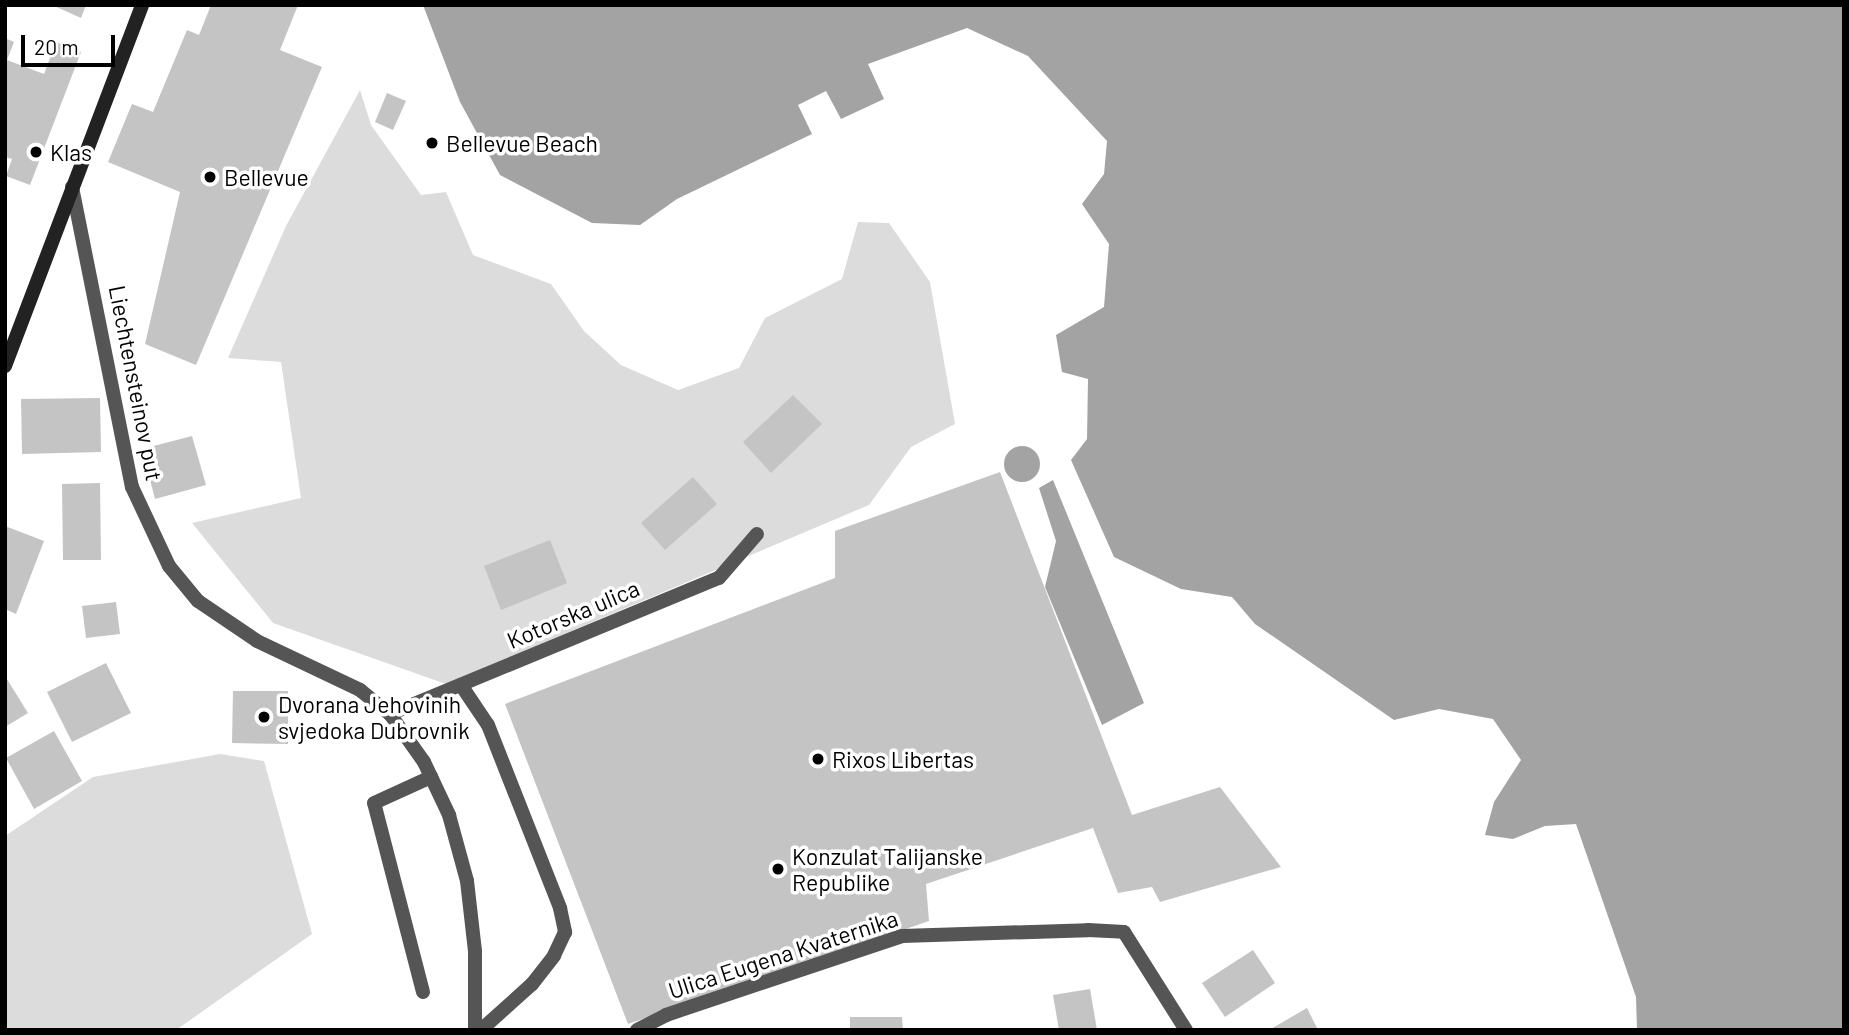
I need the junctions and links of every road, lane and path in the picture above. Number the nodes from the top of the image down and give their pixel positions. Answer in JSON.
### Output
{"nodes":[{"id":1,"x":142,"y":5,"type":"edge"},
{"id":2,"x":72,"y":187,"type":"junction"},
{"id":3,"x":5,"y":366,"type":"edge"},
{"id":4,"x":757,"y":534,"type":"dead end"},
{"id":5,"x":461,"y":685,"type":"junction"},
{"id":6,"x":390,"y":714,"type":"junction"},
{"id":7,"x":431,"y":777,"type":"junction"},
{"id":8,"x":423,"y":992,"type":"dead end"},
{"id":9,"x":475,"y":1030,"type":"edge"},
{"id":10,"x":481,"y":1030,"type":"edge"},
{"id":11,"x":637,"y":1030,"type":"edge"},
{"id":12,"x":1186,"y":1030,"type":"edge"}],
"edges":[{"from":1,"to":2,"type":"main road"},
{"from":2,"to":3,"type":"main road"},
{"from":2,"to":6,"type":"street","name":"Liechtensteinov put"},
{"from":4,"to":5,"type":"street","name":"Kotorska ulica"},
{"from":5,"to":6,"type":"street","name":"Kotorska ulica"},
{"from":5,"to":10,"type":"street"},
{"from":6,"to":7,"type":"street","name":"Liechtensteinov put"},
{"from":7,"to":8,"type":"street"},
{"from":7,"to":9,"type":"street","name":"Liechtensteinov put"},
{"from":11,"to":12,"type":"street","name":"Ulica Eugena Kvaternika"}]}
